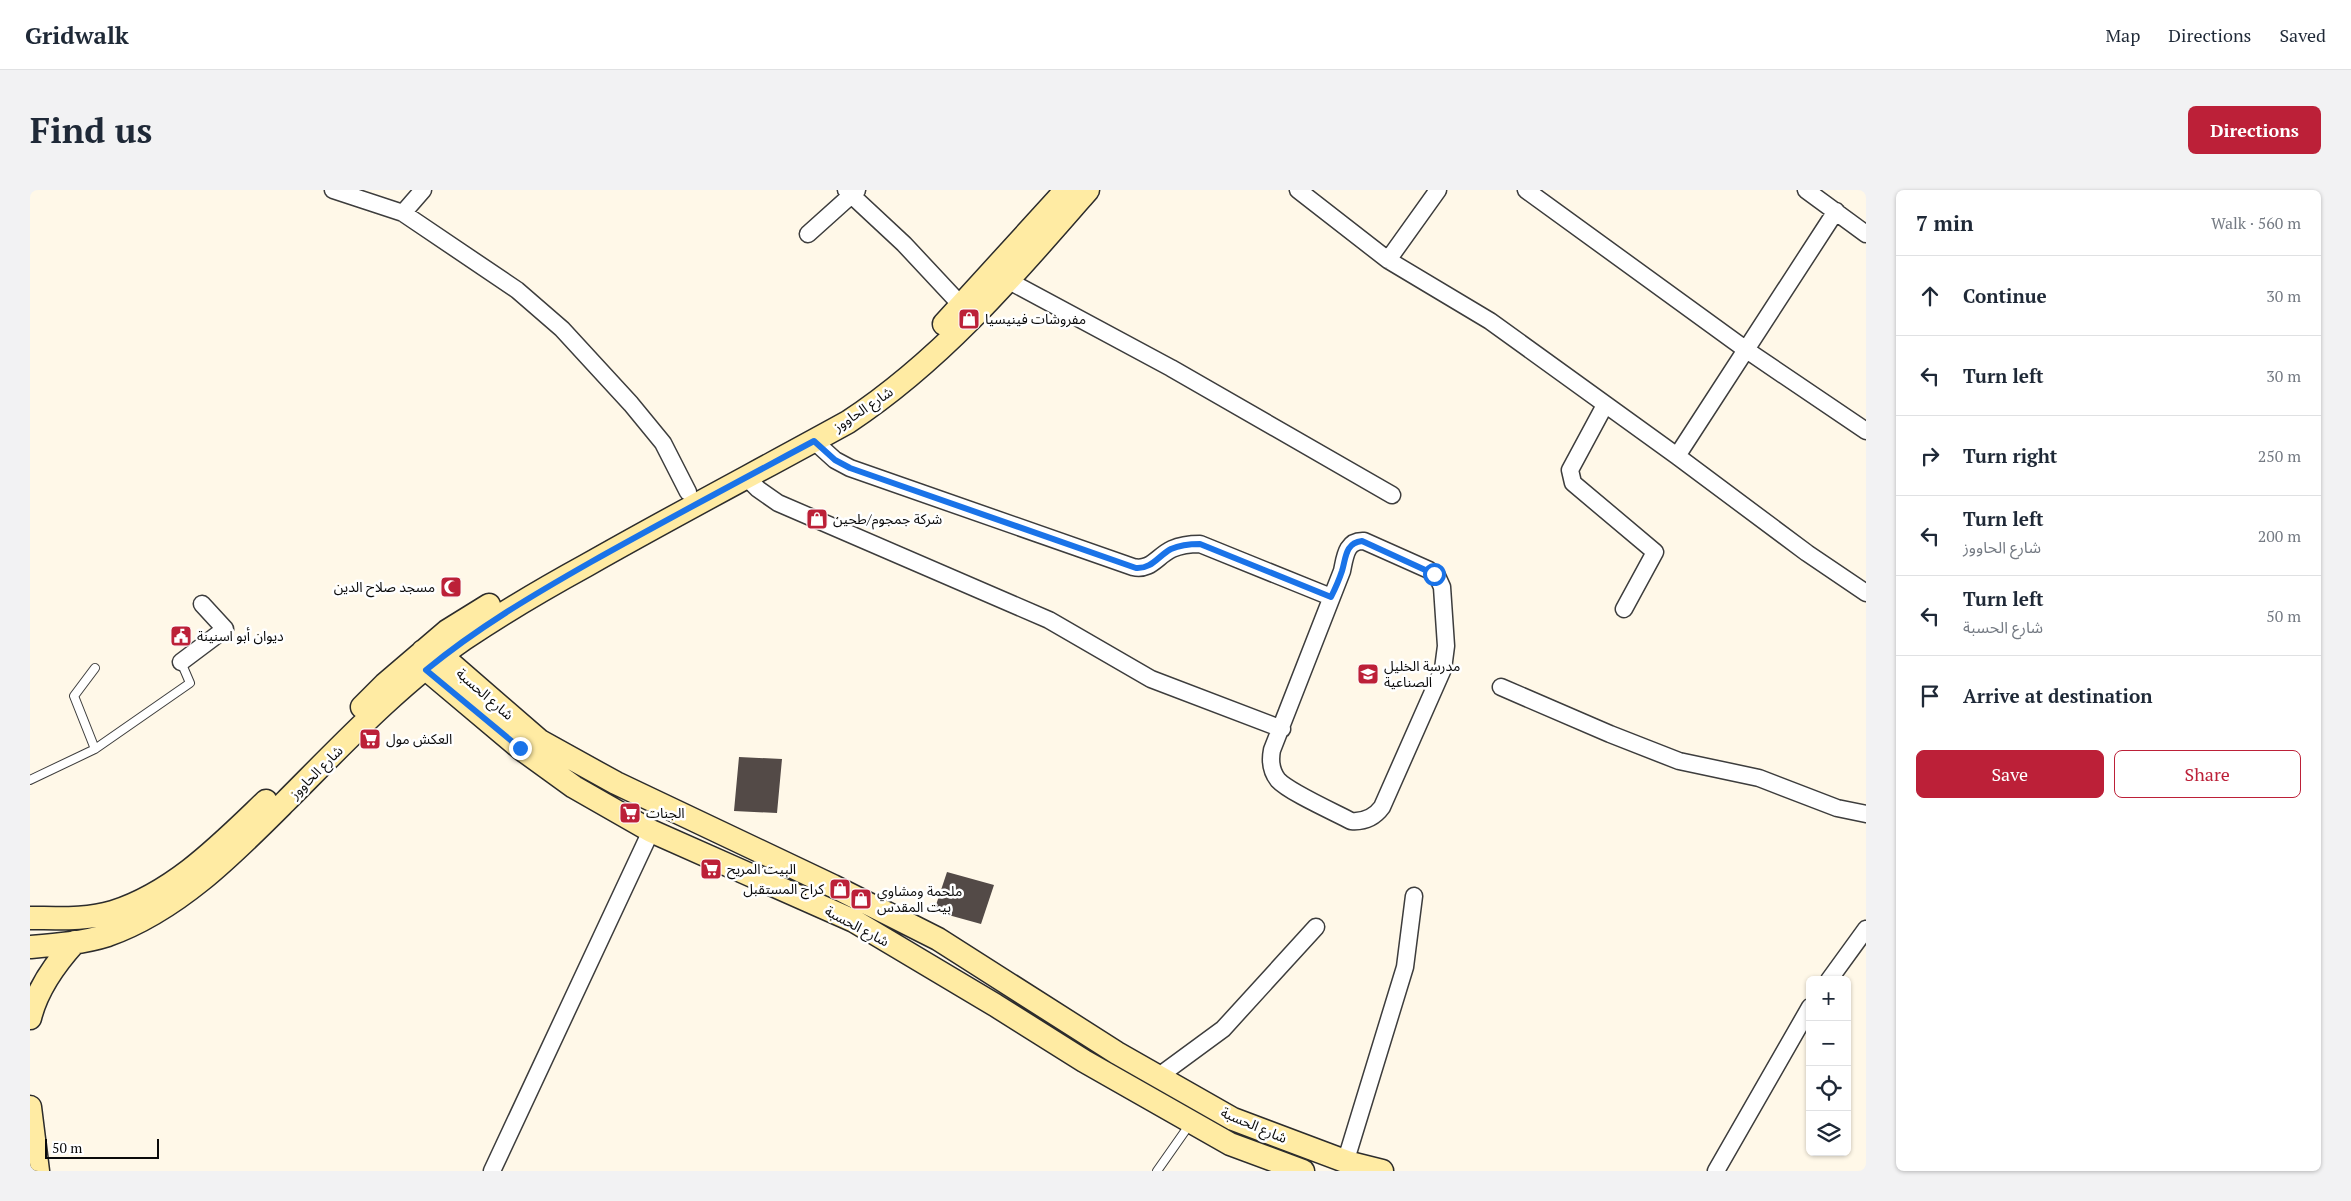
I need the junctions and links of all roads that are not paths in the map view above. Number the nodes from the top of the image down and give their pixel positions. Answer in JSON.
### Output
{"nodes":[{"id":1,"x":333,"y":190,"type":"edge"},
{"id":2,"x":423,"y":190,"type":"edge"},
{"id":3,"x":1066,"y":190,"type":"edge"},
{"id":4,"x":1088,"y":190,"type":"edge"},
{"id":5,"x":1298,"y":190,"type":"edge"},
{"id":6,"x":1438,"y":190,"type":"edge"},
{"id":7,"x":1526,"y":190,"type":"edge"},
{"id":8,"x":852,"y":192,"type":"edge"},
{"id":9,"x":1811,"y":192,"type":"edge"},
{"id":10,"x":1836,"y":212,"type":"junction"},
{"id":11,"x":403,"y":214,"type":"junction"},
{"id":12,"x":808,"y":234,"type":"dead end"},
{"id":13,"x":1866,"y":234,"type":"edge"},
{"id":14,"x":1388,"y":260,"type":"junction"},
{"id":15,"x":1009,"y":281,"type":"junction"},
{"id":16,"x":961,"y":305,"type":"junction"},
{"id":17,"x":1745,"y":349,"type":"junction"},
{"id":18,"x":1605,"y":405,"type":"junction"},
{"id":19,"x":1866,"y":431,"type":"edge"},
{"id":20,"x":814,"y":441,"type":"junction"},
{"id":21,"x":1677,"y":456,"type":"junction"},
{"id":22,"x":746,"y":477,"type":"junction"},
{"id":23,"x":688,"y":492,"type":"junction"},
{"id":24,"x":1392,"y":495,"type":"dead end"},
{"id":25,"x":1866,"y":593,"type":"edge"},
{"id":26,"x":1331,"y":597,"type":"junction"},
{"id":27,"x":202,"y":604,"type":"dead end"},
{"id":28,"x":1624,"y":609,"type":"dead end"},
{"id":29,"x":430,"y":659,"type":"junction"},
{"id":30,"x":181,"y":662,"type":"joint"},
{"id":31,"x":95,"y":668,"type":"dead end"},
{"id":32,"x":1501,"y":687,"type":"dead end"},
{"id":33,"x":1282,"y":729,"type":"junction"},
{"id":34,"x":95,"y":749,"type":"junction"},
{"id":35,"x":30,"y":780,"type":"edge"},
{"id":36,"x":1866,"y":814,"type":"edge"},
{"id":37,"x":651,"y":831,"type":"junction"},
{"id":38,"x":1414,"y":896,"type":"dead end"},
{"id":39,"x":30,"y":919,"type":"edge"},
{"id":40,"x":1316,"y":927,"type":"dead end"},
{"id":41,"x":1866,"y":929,"type":"edge"},
{"id":42,"x":75,"y":942,"type":"junction"},
{"id":43,"x":30,"y":946,"type":"edge"},
{"id":44,"x":1832,"y":976,"type":"edge"},
{"id":45,"x":1806,"y":1014,"type":"edge"},
{"id":46,"x":30,"y":1018,"type":"edge"},
{"id":47,"x":1159,"y":1076,"type":"junction"},
{"id":48,"x":30,"y":1107,"type":"edge"},
{"id":49,"x":1192,"y":1122,"type":"junction"},
{"id":50,"x":1344,"y":1161,"type":"junction"},
{"id":51,"x":38,"y":1171,"type":"edge"},
{"id":52,"x":492,"y":1171,"type":"edge"},
{"id":53,"x":1158,"y":1171,"type":"edge"},
{"id":54,"x":1303,"y":1171,"type":"edge"},
{"id":55,"x":1382,"y":1171,"type":"edge"},
{"id":56,"x":1716,"y":1171,"type":"edge"}],
"edges":[{"from":1,"to":11,"type":"street"},
{"from":2,"to":11,"type":"street"},
{"from":3,"to":16,"type":"main road","name":"شارع الحاووز"},
{"from":4,"to":15,"type":"main road","name":"شارع الحاووز"},
{"from":5,"to":14,"type":"street"},
{"from":6,"to":14,"type":"street"},
{"from":7,"to":17,"type":"street"},
{"from":8,"to":12,"type":"street"},
{"from":8,"to":16,"type":"street"},
{"from":9,"to":10,"type":"street"},
{"from":10,"to":13,"type":"street"},
{"from":10,"to":17,"type":"street"},
{"from":11,"to":23,"type":"street"},
{"from":14,"to":18,"type":"street"},
{"from":15,"to":20,"type":"main road","name":"شارع الحاووز"},
{"from":15,"to":24,"type":"street"},
{"from":16,"to":23,"type":"main road","name":"شارع الحاووز"},
{"from":17,"to":19,"type":"street"},
{"from":17,"to":21,"type":"street"},
{"from":18,"to":21,"type":"street"},
{"from":18,"to":28,"type":"street"},
{"from":20,"to":22,"type":"main road","name":"شارع الحاووز"},
{"from":20,"to":26,"type":"street"},
{"from":21,"to":25,"type":"street"},
{"from":22,"to":29,"type":"main road","name":"شارع الحاووز"},
{"from":22,"to":33,"type":"street"},
{"from":23,"to":29,"type":"main road","name":"شارع الحاووز"},
{"from":26,"to":33,"type":"street"},
{"from":26,"to":33,"type":"street"},
{"from":27,"to":30,"type":"street"},
{"from":29,"to":37,"type":"main road","name":"شارع الحسبة"},
{"from":29,"to":39,"type":"main road","name":"شارع الحاووز"},
{"from":29,"to":42,"type":"main road","name":"شارع الحاووز"},
{"from":29,"to":47,"type":"main road","name":"شارع الحسبة"},
{"from":30,"to":34,"type":"lane"},
{"from":31,"to":34,"type":"lane"},
{"from":32,"to":36,"type":"street"},
{"from":34,"to":35,"type":"lane"},
{"from":37,"to":49,"type":"main road","name":"شارع الحسبة"},
{"from":37,"to":52,"type":"street"},
{"from":38,"to":50,"type":"street"},
{"from":39,"to":43,"type":"main road"},
{"from":40,"to":47,"type":"street"},
{"from":41,"to":44,"type":"street"},
{"from":42,"to":43,"type":"main road","name":"شارع الحاووز"},
{"from":42,"to":46,"type":"main road"},
{"from":45,"to":56,"type":"street"},
{"from":47,"to":50,"type":"main road","name":"شارع الحسبة"},
{"from":48,"to":51,"type":"main road"},
{"from":49,"to":53,"type":"lane"},
{"from":49,"to":54,"type":"main road","name":"شارع الحسبة"},
{"from":50,"to":55,"type":"main road","name":"شارع الحسبة"}]}
